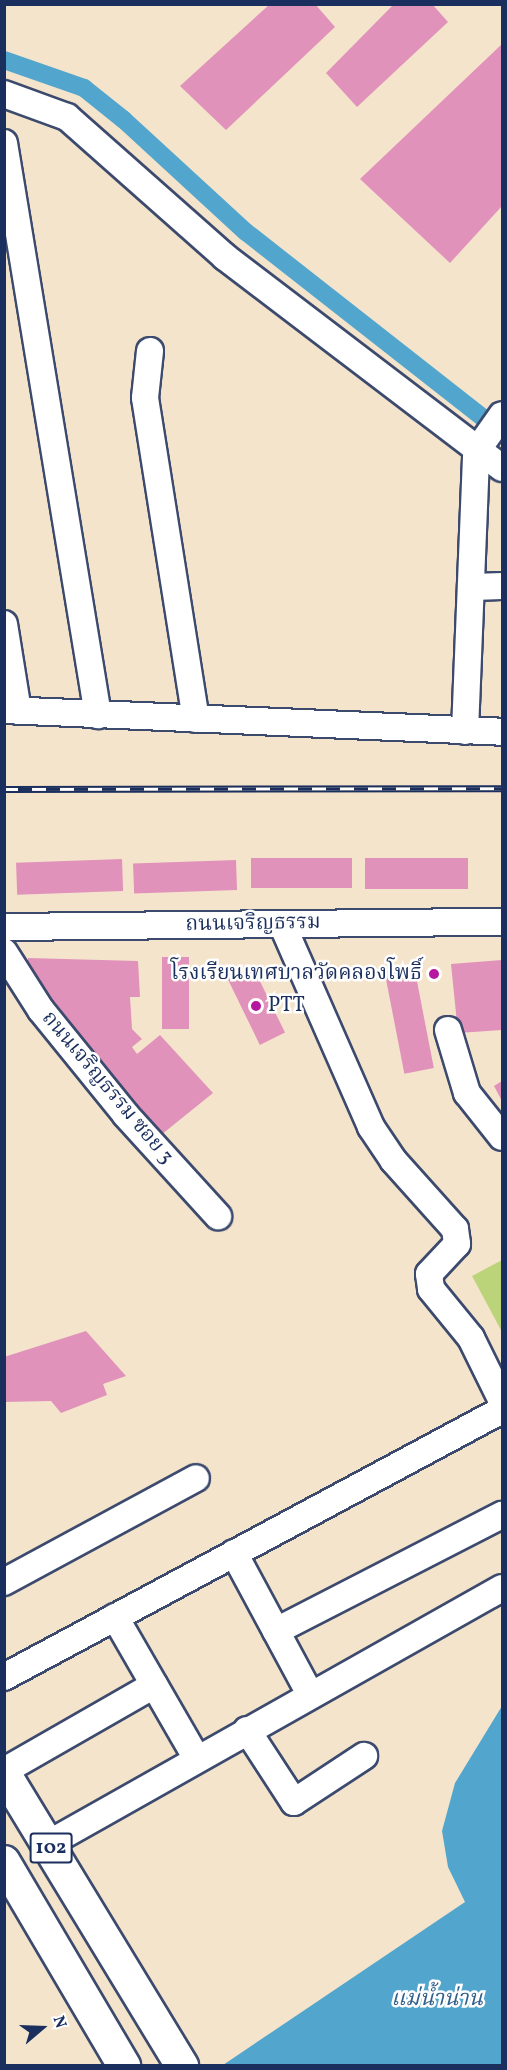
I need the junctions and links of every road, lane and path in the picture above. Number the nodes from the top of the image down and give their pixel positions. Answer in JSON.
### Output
{"nodes":[{"id":1,"x":4,"y":94,"type":"edge"},
{"id":2,"x":4,"y":143,"type":"edge"},
{"id":3,"x":150,"y":351,"type":"dead end"},
{"id":4,"x":502,"y":415,"type":"edge"},
{"id":5,"x":476,"y":452,"type":"junction"},
{"id":6,"x":502,"y":468,"type":"edge"},
{"id":7,"x":502,"y":586,"type":"edge"},
{"id":8,"x":471,"y":587,"type":"junction"},
{"id":9,"x":4,"y":624,"type":"edge"},
{"id":10,"x":11,"y":711,"type":"edge"},
{"id":11,"x":98,"y":715,"type":"junction"},
{"id":12,"x":196,"y":719,"type":"junction"},
{"id":13,"x":465,"y":731,"type":"junction"},
{"id":14,"x":502,"y":732,"type":"edge"},
{"id":15,"x":502,"y":922,"type":"edge"},
{"id":16,"x":282,"y":924,"type":"junction"},
{"id":17,"x":4,"y":927,"type":"edge"},
{"id":18,"x":4,"y":952,"type":"edge"},
{"id":19,"x":448,"y":1030,"type":"dead end"},
{"id":20,"x":502,"y":1137,"type":"edge"},
{"id":21,"x":218,"y":1216,"type":"dead end"},
{"id":22,"x":502,"y":1401,"type":"edge"},
{"id":23,"x":502,"y":1410,"type":"edge"},
{"id":24,"x":196,"y":1478,"type":"dead end"},
{"id":25,"x":502,"y":1515,"type":"edge"},
{"id":26,"x":234,"y":1553,"type":"junction"},
{"id":27,"x":4,"y":1582,"type":"edge"},
{"id":28,"x":502,"y":1588,"type":"edge"},
{"id":29,"x":115,"y":1617,"type":"junction"},
{"id":30,"x":276,"y":1631,"type":"junction"},
{"id":31,"x":4,"y":1677,"type":"edge"},
{"id":32,"x":154,"y":1685,"type":"junction"},
{"id":33,"x":310,"y":1694,"type":"junction"},
{"id":34,"x":247,"y":1730,"type":"junction"},
{"id":35,"x":364,"y":1755,"type":"dead end"},
{"id":36,"x":197,"y":1759,"type":"junction"},
{"id":37,"x":4,"y":1772,"type":"edge"},
{"id":38,"x":48,"y":1844,"type":"junction"},
{"id":39,"x":4,"y":1862,"type":"edge"},
{"id":40,"x":124,"y":2066,"type":"edge"},
{"id":41,"x":182,"y":2066,"type":"edge"}],
"edges":[{"from":1,"to":5,"type":"street"},
{"from":2,"to":11,"type":"street"},
{"from":3,"to":12,"type":"street"},
{"from":4,"to":5,"type":"street"},
{"from":5,"to":6,"type":"street"},
{"from":5,"to":8,"type":"street"},
{"from":7,"to":8,"type":"street"},
{"from":8,"to":13,"type":"street"},
{"from":9,"to":10,"type":"street"},
{"from":10,"to":11,"type":"street"},
{"from":11,"to":12,"type":"street"},
{"from":12,"to":13,"type":"street"},
{"from":13,"to":14,"type":"street"},
{"from":15,"to":16,"type":"street","name":"ถนนเจริญธรรม"},
{"from":16,"to":17,"type":"street","name":"ถนนเจริญธรรม"},
{"from":16,"to":22,"type":"street"},
{"from":18,"to":21,"type":"street","name":"ถนนเจริญธรรม ซอย 3"},
{"from":19,"to":20,"type":"street"},
{"from":23,"to":26,"type":"street"},
{"from":24,"to":27,"type":"street"},
{"from":25,"to":30,"type":"street"},
{"from":26,"to":29,"type":"street"},
{"from":26,"to":30,"type":"street"},
{"from":28,"to":33,"type":"street"},
{"from":29,"to":31,"type":"street"},
{"from":29,"to":32,"type":"street"},
{"from":30,"to":33,"type":"street"},
{"from":32,"to":36,"type":"street"},
{"from":32,"to":37,"type":"street"},
{"from":33,"to":34,"type":"street"},
{"from":34,"to":35,"type":"street"},
{"from":34,"to":36,"type":"street"},
{"from":36,"to":38,"type":"street"},
{"from":37,"to":38,"type":"main road","number":"102"},
{"from":38,"to":41,"type":"main road","number":"102"},
{"from":39,"to":40,"type":"main road","number":"102"}]}
